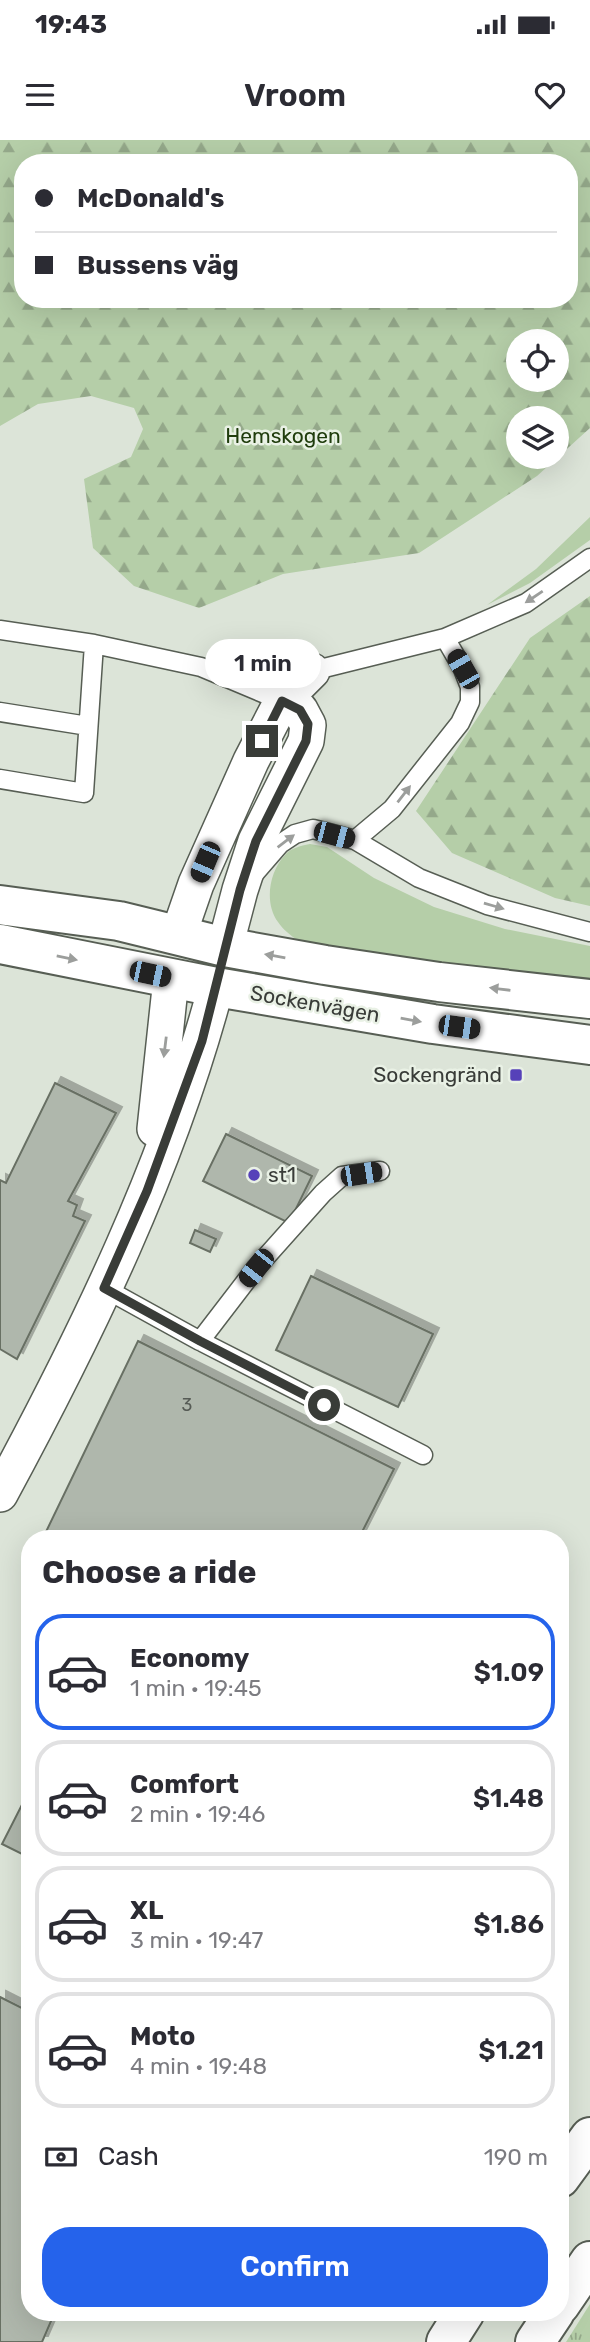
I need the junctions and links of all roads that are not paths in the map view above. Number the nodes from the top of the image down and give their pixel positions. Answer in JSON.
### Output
{"nodes":[{"id":1,"x":590,"y":558,"type":"edge"},
{"id":2,"x":0,"y":630,"type":"edge"},
{"id":3,"x":445,"y":638,"type":"junction"},
{"id":4,"x":94,"y":644,"type":"junction"},
{"id":5,"x":312,"y":671,"type":"joint"},
{"id":6,"x":282,"y":701,"type":"junction"},
{"id":7,"x":0,"y":712,"type":"edge"},
{"id":8,"x":88,"y":726,"type":"junction"},
{"id":9,"x":0,"y":779,"type":"edge"},
{"id":10,"x":355,"y":841,"type":"junction"},
{"id":11,"x":240,"y":890,"type":"junction"},
{"id":12,"x":0,"y":905,"type":"edge"},
{"id":13,"x":590,"y":932,"type":"edge"},
{"id":14,"x":178,"y":936,"type":"junction"},
{"id":15,"x":0,"y":944,"type":"edge"},
{"id":16,"x":225,"y":947,"type":"junction"},
{"id":17,"x":171,"y":979,"type":"junction"},
{"id":18,"x":216,"y":988,"type":"junction"},
{"id":19,"x":590,"y":999,"type":"edge"},
{"id":20,"x":590,"y":1045,"type":"edge"},
{"id":21,"x":380,"y":1171,"type":"dead end"},
{"id":22,"x":147,"y":1191,"type":"junction"},
{"id":23,"x":104,"y":1288,"type":"junction"},
{"id":24,"x":200,"y":1341,"type":"junction"},
{"id":25,"x":423,"y":1455,"type":"dead end"},
{"id":26,"x":0,"y":1494,"type":"edge"},
{"id":27,"x":590,"y":2137,"type":"edge"},
{"id":28,"x":569,"y":2166,"type":"edge"},
{"id":29,"x":590,"y":2261,"type":"edge"},
{"id":30,"x":569,"y":2292,"type":"edge"},
{"id":31,"x":459,"y":2321,"type":"edge"},
{"id":32,"x":549,"y":2321,"type":"edge"},
{"id":33,"x":446,"y":2342,"type":"edge"},
{"id":34,"x":534,"y":2342,"type":"edge"}],
"edges":[{"from":1,"to":3,"type":"lane","one_way":true},
{"from":2,"to":4,"type":"lane"},
{"from":3,"to":5,"type":"lane"},
{"from":10,"to":3,"type":"lane","one_way":true},
{"from":4,"to":6,"type":"lane"},
{"from":4,"to":8,"type":"lane"},
{"from":5,"to":6,"type":"street"},
{"from":6,"to":11,"type":"street"},
{"from":6,"to":14,"type":"street"},
{"from":7,"to":8,"type":"lane"},
{"from":8,"to":9,"type":"lane"},
{"from":11,"to":10,"type":"lane","one_way":true},
{"from":10,"to":13,"type":"lane","one_way":true},
{"from":11,"to":16,"type":"street"},
{"from":12,"to":14,"type":"main road","name":"Sockenvägen"},
{"from":14,"to":16,"type":"main road","name":"Sockenvägen"},
{"from":14,"to":17,"type":"main road"},
{"from":15,"to":17,"type":"main road","name":"Sockenvägen","one_way":true},
{"from":16,"to":18,"type":"main road"},
{"from":19,"to":16,"type":"main road","name":"Sockenvägen","one_way":true},
{"from":17,"to":18,"type":"main road","name":"Sockenvägen"},
{"from":17,"to":22,"type":"street","one_way":true},
{"from":18,"to":20,"type":"main road","name":"Sockenvägen","one_way":true},
{"from":18,"to":22,"type":"street"},
{"from":21,"to":24,"type":"lane"},
{"from":22,"to":23,"type":"street"},
{"from":23,"to":24,"type":"lane"},
{"from":23,"to":26,"type":"street"},
{"from":24,"to":25,"type":"lane"},
{"from":27,"to":28,"type":"main road"},
{"from":29,"to":30,"type":"main road"},
{"from":31,"to":33,"type":"main road"},
{"from":32,"to":34,"type":"main road"}]}
